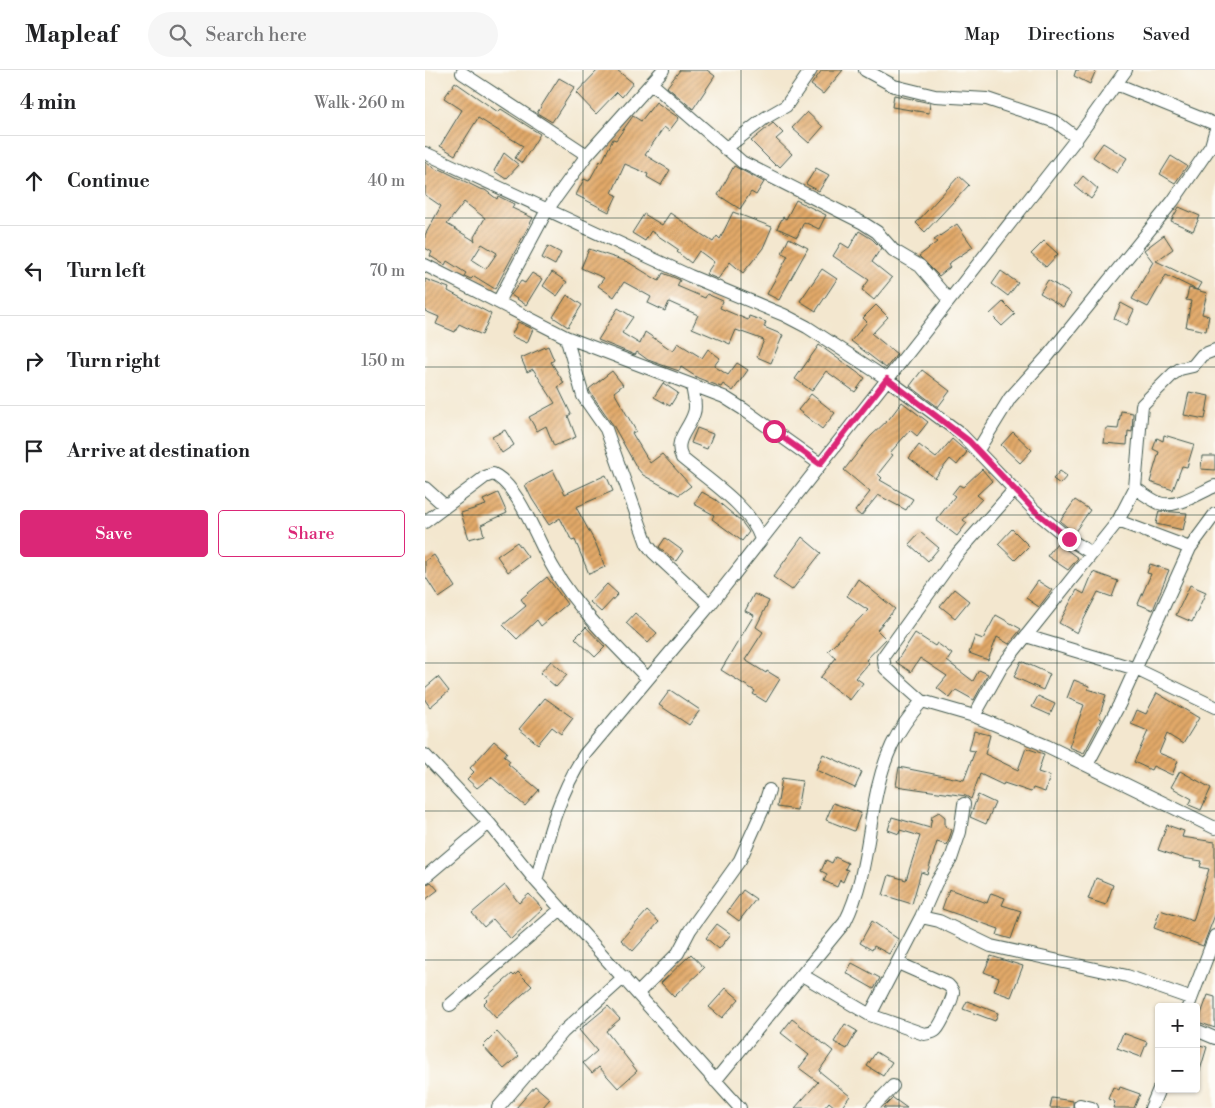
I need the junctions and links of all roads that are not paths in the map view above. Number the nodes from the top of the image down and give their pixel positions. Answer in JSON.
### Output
{"nodes":[{"id":1,"x":663,"y":70,"type":"edge"},
{"id":2,"x":811,"y":70,"type":"edge"},
{"id":3,"x":865,"y":70,"type":"edge"},
{"id":4,"x":1126,"y":70,"type":"edge"},
{"id":5,"x":462,"y":73,"type":"dead end"},
{"id":6,"x":651,"y":84,"type":"junction"},
{"id":7,"x":1116,"y":84,"type":"junction"},
{"id":8,"x":1215,"y":124,"type":"edge"},
{"id":9,"x":1215,"y":132,"type":"edge"},
{"id":10,"x":1077,"y":138,"type":"junction"},
{"id":11,"x":725,"y":149,"type":"junction"},
{"id":12,"x":425,"y":153,"type":"edge"},
{"id":13,"x":587,"y":155,"type":"junction"},
{"id":14,"x":547,"y":210,"type":"junction"},
{"id":15,"x":425,"y":265,"type":"edge"},
{"id":16,"x":949,"y":299,"type":"junction"},
{"id":17,"x":498,"y":302,"type":"junction"},
{"id":18,"x":566,"y":337,"type":"junction"},
{"id":19,"x":1215,"y":350,"type":"edge"},
{"id":20,"x":887,"y":379,"type":"junction"},
{"id":21,"x":692,"y":385,"type":"junction"},
{"id":22,"x":978,"y":450,"type":"junction"},
{"id":23,"x":820,"y":464,"type":"junction"},
{"id":24,"x":1215,"y":486,"type":"edge"},
{"id":25,"x":425,"y":488,"type":"edge"},
{"id":26,"x":1135,"y":488,"type":"junction"},
{"id":27,"x":1014,"y":490,"type":"junction"},
{"id":28,"x":445,"y":506,"type":"junction"},
{"id":29,"x":1215,"y":514,"type":"edge"},
{"id":30,"x":1118,"y":521,"type":"junction"},
{"id":31,"x":425,"y":522,"type":"edge"},
{"id":32,"x":761,"y":539,"type":"junction"},
{"id":33,"x":1190,"y":548,"type":"junction"},
{"id":34,"x":1091,"y":553,"type":"junction"},
{"id":35,"x":710,"y":605,"type":"junction"},
{"id":36,"x":1026,"y":636,"type":"junction"},
{"id":37,"x":1136,"y":669,"type":"junction"},
{"id":38,"x":648,"y":679,"type":"junction"},
{"id":39,"x":922,"y":701,"type":"junction"},
{"id":40,"x":1215,"y":707,"type":"edge"},
{"id":41,"x":974,"y":716,"type":"junction"},
{"id":42,"x":425,"y":755,"type":"edge"},
{"id":43,"x":1087,"y":766,"type":"junction"},
{"id":44,"x":769,"y":790,"type":"dead end"},
{"id":45,"x":964,"y":804,"type":"dead end"},
{"id":46,"x":489,"y":823,"type":"junction"},
{"id":47,"x":1215,"y":828,"type":"edge"},
{"id":48,"x":425,"y":877,"type":"edge"},
{"id":49,"x":536,"y":881,"type":"junction"},
{"id":50,"x":561,"y":909,"type":"junction"},
{"id":51,"x":921,"y":917,"type":"junction"},
{"id":52,"x":1215,"y":936,"type":"edge"},
{"id":53,"x":898,"y":963,"type":"junction"},
{"id":54,"x":802,"y":975,"type":"junction"},
{"id":55,"x":624,"y":977,"type":"junction"},
{"id":56,"x":638,"y":993,"type":"junction"},
{"id":57,"x":1189,"y":1002,"type":"edge"},
{"id":58,"x":450,"y":1005,"type":"dead end"},
{"id":59,"x":870,"y":1015,"type":"junction"},
{"id":60,"x":1200,"y":1032,"type":"edge"},
{"id":61,"x":1215,"y":1038,"type":"edge"},
{"id":62,"x":715,"y":1081,"type":"junction"},
{"id":63,"x":893,"y":1086,"type":"dead end"},
{"id":64,"x":1157,"y":1093,"type":"edge"},
{"id":65,"x":498,"y":1108,"type":"edge"},
{"id":66,"x":739,"y":1108,"type":"edge"},
{"id":67,"x":872,"y":1108,"type":"edge"},
{"id":68,"x":1151,"y":1108,"type":"edge"}],
"edges":[{"from":1,"to":6,"type":"street"},
{"from":2,"to":11,"type":"street"},
{"from":3,"to":10,"type":"street"},
{"from":4,"to":7,"type":"street"},
{"from":5,"to":13,"type":"street"},
{"from":6,"to":11,"type":"street"},
{"from":6,"to":13,"type":"street"},
{"from":7,"to":8,"type":"street"},
{"from":7,"to":10,"type":"street"},
{"from":9,"to":22,"type":"street"},
{"from":10,"to":16,"type":"street"},
{"from":11,"to":16,"type":"street"},
{"from":12,"to":14,"type":"street"},
{"from":13,"to":14,"type":"street"},
{"from":14,"to":17,"type":"street"},
{"from":14,"to":20,"type":"street"},
{"from":15,"to":17,"type":"street"},
{"from":16,"to":20,"type":"street"},
{"from":17,"to":18,"type":"street"},
{"from":18,"to":21,"type":"street"},
{"from":18,"to":35,"type":"street"},
{"from":19,"to":26,"type":"street"},
{"from":20,"to":22,"type":"street"},
{"from":20,"to":23,"type":"street"},
{"from":21,"to":23,"type":"street"},
{"from":21,"to":32,"type":"street"},
{"from":22,"to":27,"type":"street"},
{"from":23,"to":32,"type":"street"},
{"from":24,"to":26,"type":"street"},
{"from":25,"to":28,"type":"street"},
{"from":26,"to":30,"type":"street"},
{"from":27,"to":34,"type":"street"},
{"from":27,"to":39,"type":"street"},
{"from":28,"to":31,"type":"street"},
{"from":28,"to":38,"type":"street"},
{"from":29,"to":33,"type":"street"},
{"from":30,"to":33,"type":"street"},
{"from":30,"to":34,"type":"street"},
{"from":32,"to":35,"type":"street"},
{"from":33,"to":37,"type":"street"},
{"from":34,"to":36,"type":"street"},
{"from":35,"to":38,"type":"street"},
{"from":36,"to":37,"type":"street"},
{"from":36,"to":41,"type":"street"},
{"from":37,"to":40,"type":"street"},
{"from":37,"to":43,"type":"street"},
{"from":38,"to":49,"type":"street"},
{"from":39,"to":41,"type":"street"},
{"from":39,"to":54,"type":"street"},
{"from":41,"to":43,"type":"street"},
{"from":42,"to":46,"type":"street"},
{"from":43,"to":47,"type":"street"},
{"from":44,"to":56,"type":"street"},
{"from":45,"to":51,"type":"street"},
{"from":46,"to":48,"type":"street"},
{"from":46,"to":49,"type":"street"},
{"from":49,"to":50,"type":"street"},
{"from":50,"to":55,"type":"street"},
{"from":50,"to":58,"type":"street"},
{"from":51,"to":53,"type":"street"},
{"from":51,"to":57,"type":"street"},
{"from":52,"to":57,"type":"street"},
{"from":53,"to":59,"type":"street"},
{"from":53,"to":59,"type":"street"},
{"from":54,"to":59,"type":"street"},
{"from":54,"to":62,"type":"street"},
{"from":55,"to":56,"type":"street"},
{"from":55,"to":65,"type":"street"},
{"from":56,"to":62,"type":"street"},
{"from":60,"to":61,"type":"street"},
{"from":62,"to":66,"type":"street"},
{"from":63,"to":67,"type":"street"},
{"from":64,"to":68,"type":"street"}]}
